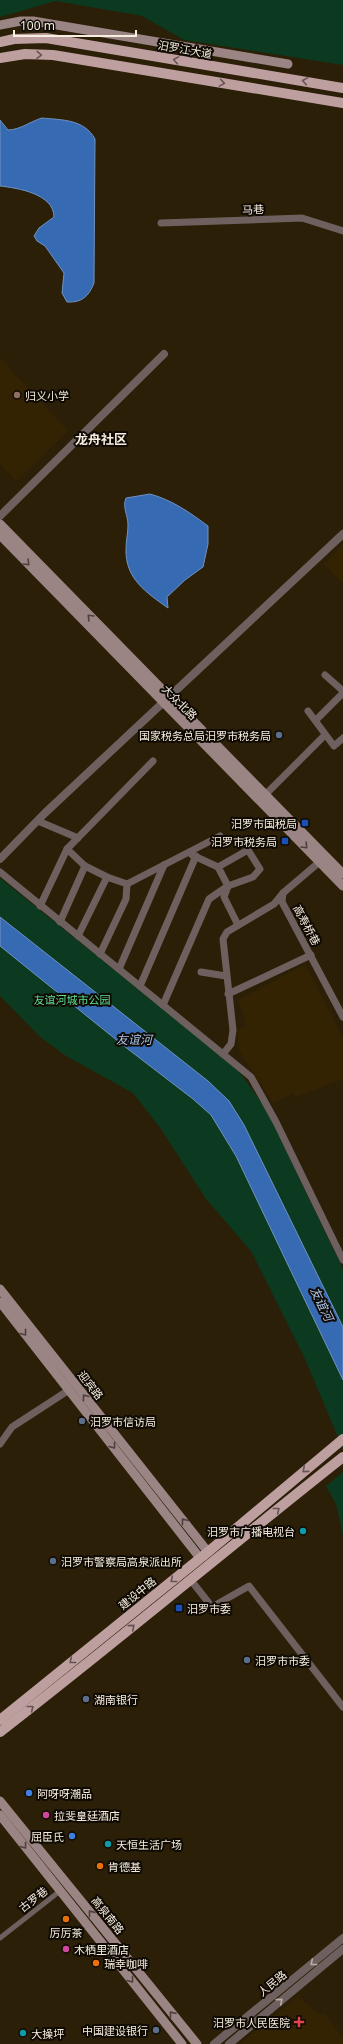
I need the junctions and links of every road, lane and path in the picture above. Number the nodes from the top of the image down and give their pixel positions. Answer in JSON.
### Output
{"nodes":[{"id":1,"x":0,"y":24,"type":"edge"},
{"id":2,"x":0,"y":42,"type":"edge"},
{"id":3,"x":0,"y":58,"type":"edge"},
{"id":4,"x":288,"y":64,"type":"dead end"},
{"id":5,"x":343,"y":88,"type":"edge"},
{"id":6,"x":343,"y":103,"type":"edge"},
{"id":7,"x":161,"y":223,"type":"dead end"},
{"id":8,"x":343,"y":231,"type":"edge"},
{"id":9,"x":164,"y":354,"type":"dead end"},
{"id":10,"x":0,"y":516,"type":"edge"},
{"id":11,"x":0,"y":524,"type":"edge"},
{"id":12,"x":343,"y":534,"type":"edge"},
{"id":13,"x":0,"y":535,"type":"edge"},
{"id":14,"x":325,"y":675,"type":"dead end"},
{"id":15,"x":343,"y":692,"type":"edge"},
{"id":16,"x":167,"y":701,"type":"junction"},
{"id":17,"x":308,"y":711,"type":"dead end"},
{"id":18,"x":316,"y":720,"type":"junction"},
{"id":19,"x":325,"y":735,"type":"junction"},
{"id":20,"x":343,"y":738,"type":"edge"},
{"id":21,"x":153,"y":761,"type":"dead end"},
{"id":22,"x":265,"y":795,"type":"junction"},
{"id":23,"x":38,"y":821,"type":"junction"},
{"id":24,"x":220,"y":836,"type":"dead end"},
{"id":25,"x":78,"y":838,"type":"junction"},
{"id":26,"x":67,"y":849,"type":"junction"},
{"id":27,"x":188,"y":853,"type":"junction"},
{"id":28,"x":196,"y":856,"type":"junction"},
{"id":29,"x":323,"y":859,"type":"junction"},
{"id":30,"x":0,"y":860,"type":"edge"},
{"id":31,"x":164,"y":865,"type":"junction"},
{"id":32,"x":85,"y":866,"type":"junction"},
{"id":33,"x":218,"y":866,"type":"junction"},
{"id":34,"x":0,"y":872,"type":"edge"},
{"id":35,"x":343,"y":874,"type":"edge"},
{"id":36,"x":107,"y":877,"type":"junction"},
{"id":37,"x":127,"y":884,"type":"junction"},
{"id":38,"x":228,"y":886,"type":"junction"},
{"id":39,"x":343,"y":886,"type":"edge"},
{"id":40,"x":283,"y":893,"type":"junction"},
{"id":41,"x":40,"y":906,"type":"junction"},
{"id":42,"x":60,"y":922,"type":"junction"},
{"id":43,"x":238,"y":925,"type":"junction"},
{"id":44,"x":78,"y":936,"type":"junction"},
{"id":45,"x":100,"y":954,"type":"junction"},
{"id":46,"x":311,"y":955,"type":"junction"},
{"id":47,"x":119,"y":969,"type":"junction"},
{"id":48,"x":201,"y":972,"type":"dead end"},
{"id":49,"x":226,"y":976,"type":"junction"},
{"id":50,"x":140,"y":986,"type":"junction"},
{"id":51,"x":228,"y":994,"type":"junction"},
{"id":52,"x":163,"y":1005,"type":"junction"},
{"id":53,"x":343,"y":1017,"type":"edge"},
{"id":54,"x":223,"y":1054,"type":"junction"},
{"id":55,"x":343,"y":1260,"type":"edge"},
{"id":56,"x":0,"y":1289,"type":"edge"},
{"id":57,"x":0,"y":1302,"type":"edge"},
{"id":58,"x":69,"y":1390,"type":"junction"},
{"id":59,"x":339,"y":1442,"type":"edge"},
{"id":60,"x":0,"y":1444,"type":"edge"},
{"id":61,"x":340,"y":1459,"type":"edge"},
{"id":62,"x":204,"y":1555,"type":"junction"},
{"id":63,"x":190,"y":1579,"type":"junction"},
{"id":64,"x":343,"y":1707,"type":"edge"},
{"id":65,"x":0,"y":1720,"type":"edge"},
{"id":66,"x":0,"y":1732,"type":"edge"},
{"id":67,"x":0,"y":1801,"type":"edge"},
{"id":68,"x":0,"y":1815,"type":"edge"},
{"id":69,"x":60,"y":1891,"type":"junction"},
{"id":70,"x":0,"y":1938,"type":"edge"},
{"id":71,"x":343,"y":1938,"type":"edge"},
{"id":72,"x":343,"y":1949,"type":"edge"},
{"id":73,"x":182,"y":2044,"type":"edge"},
{"id":74,"x":197,"y":2044,"type":"edge"},
{"id":75,"x":214,"y":2044,"type":"edge"},
{"id":76,"x":228,"y":2044,"type":"edge"}],
"edges":[{"from":1,"to":4,"type":"main road"},
{"from":5,"to":2,"type":"main road","name":"汨罗江大道","one_way":true},
{"from":3,"to":6,"type":"main road","one_way":true},
{"from":7,"to":8,"type":"street","name":"马巷"},
{"from":9,"to":10,"type":"street"},
{"from":16,"to":11,"type":"main road","name":"大众北路","one_way":true},
{"from":12,"to":16,"type":"street"},
{"from":13,"to":16,"type":"main road","name":"大众北路","one_way":true},
{"from":14,"to":15,"type":"street"},
{"from":15,"to":18,"type":"street"},
{"from":16,"to":22,"type":"main road","name":"大众北路"},
{"from":16,"to":23,"type":"street"},
{"from":16,"to":29,"type":"main road","name":"大众北路","one_way":true},
{"from":17,"to":18,"type":"street"},
{"from":18,"to":19,"type":"street"},
{"from":19,"to":20,"type":"street"},
{"from":19,"to":22,"type":"street"},
{"from":21,"to":25,"type":"street"},
{"from":22,"to":29,"type":"main road","name":"大众北路"},
{"from":23,"to":25,"type":"street"},
{"from":23,"to":30,"type":"street"},
{"from":24,"to":27,"type":"street"},
{"from":25,"to":26,"type":"street"},
{"from":26,"to":32,"type":"street"},
{"from":26,"to":41,"type":"street"},
{"from":27,"to":28,"type":"street"},
{"from":27,"to":31,"type":"street"},
{"from":28,"to":33,"type":"street"},
{"from":28,"to":50,"type":"street"},
{"from":29,"to":35,"type":"main road","name":"大众北路"},
{"from":29,"to":39,"type":"main road","name":"大众北路"},
{"from":29,"to":40,"type":"street"},
{"from":31,"to":37,"type":"street"},
{"from":31,"to":47,"type":"street"},
{"from":32,"to":36,"type":"street"},
{"from":32,"to":42,"type":"street"},
{"from":33,"to":38,"type":"street"},
{"from":33,"to":38,"type":"street"},
{"from":34,"to":41,"type":"street"},
{"from":36,"to":37,"type":"street"},
{"from":36,"to":44,"type":"street"},
{"from":37,"to":45,"type":"street"},
{"from":38,"to":43,"type":"street"},
{"from":38,"to":52,"type":"street"},
{"from":40,"to":43,"type":"street"},
{"from":40,"to":46,"type":"street","name":"高寿桥巷"},
{"from":41,"to":42,"type":"street"},
{"from":42,"to":44,"type":"street"},
{"from":43,"to":49,"type":"street"},
{"from":44,"to":45,"type":"street"},
{"from":45,"to":47,"type":"street"},
{"from":46,"to":51,"type":"street"},
{"from":46,"to":53,"type":"street","name":"高寿桥巷"},
{"from":47,"to":50,"type":"street"},
{"from":48,"to":49,"type":"street"},
{"from":49,"to":51,"type":"street"},
{"from":50,"to":52,"type":"street"},
{"from":51,"to":54,"type":"street"},
{"from":52,"to":54,"type":"street"},
{"from":54,"to":55,"type":"street"},
{"from":62,"to":56,"type":"main road","name":"迎宾路","one_way":true},
{"from":57,"to":58,"type":"main road","name":"迎宾路","one_way":true},
{"from":58,"to":60,"type":"street"},
{"from":58,"to":62,"type":"main road","name":"迎宾路","one_way":true},
{"from":59,"to":62,"type":"main road","name":"建设中路","one_way":true},
{"from":63,"to":61,"type":"main road","name":"建设中路","one_way":true},
{"from":62,"to":65,"type":"main road","name":"建设中路","one_way":true},
{"from":63,"to":64,"type":"street"},
{"from":66,"to":63,"type":"main road","name":"建设中路","one_way":true},
{"from":74,"to":67,"type":"main road","name":"高泉南路","one_way":true},
{"from":68,"to":69,"type":"main road","name":"高泉南路","one_way":true},
{"from":69,"to":70,"type":"street","name":"古罗巷"},
{"from":69,"to":73,"type":"main road","name":"高泉南路","one_way":true},
{"from":71,"to":75,"type":"street","name":"人民路","one_way":true},
{"from":76,"to":72,"type":"street","name":"人民路","one_way":true}]}
